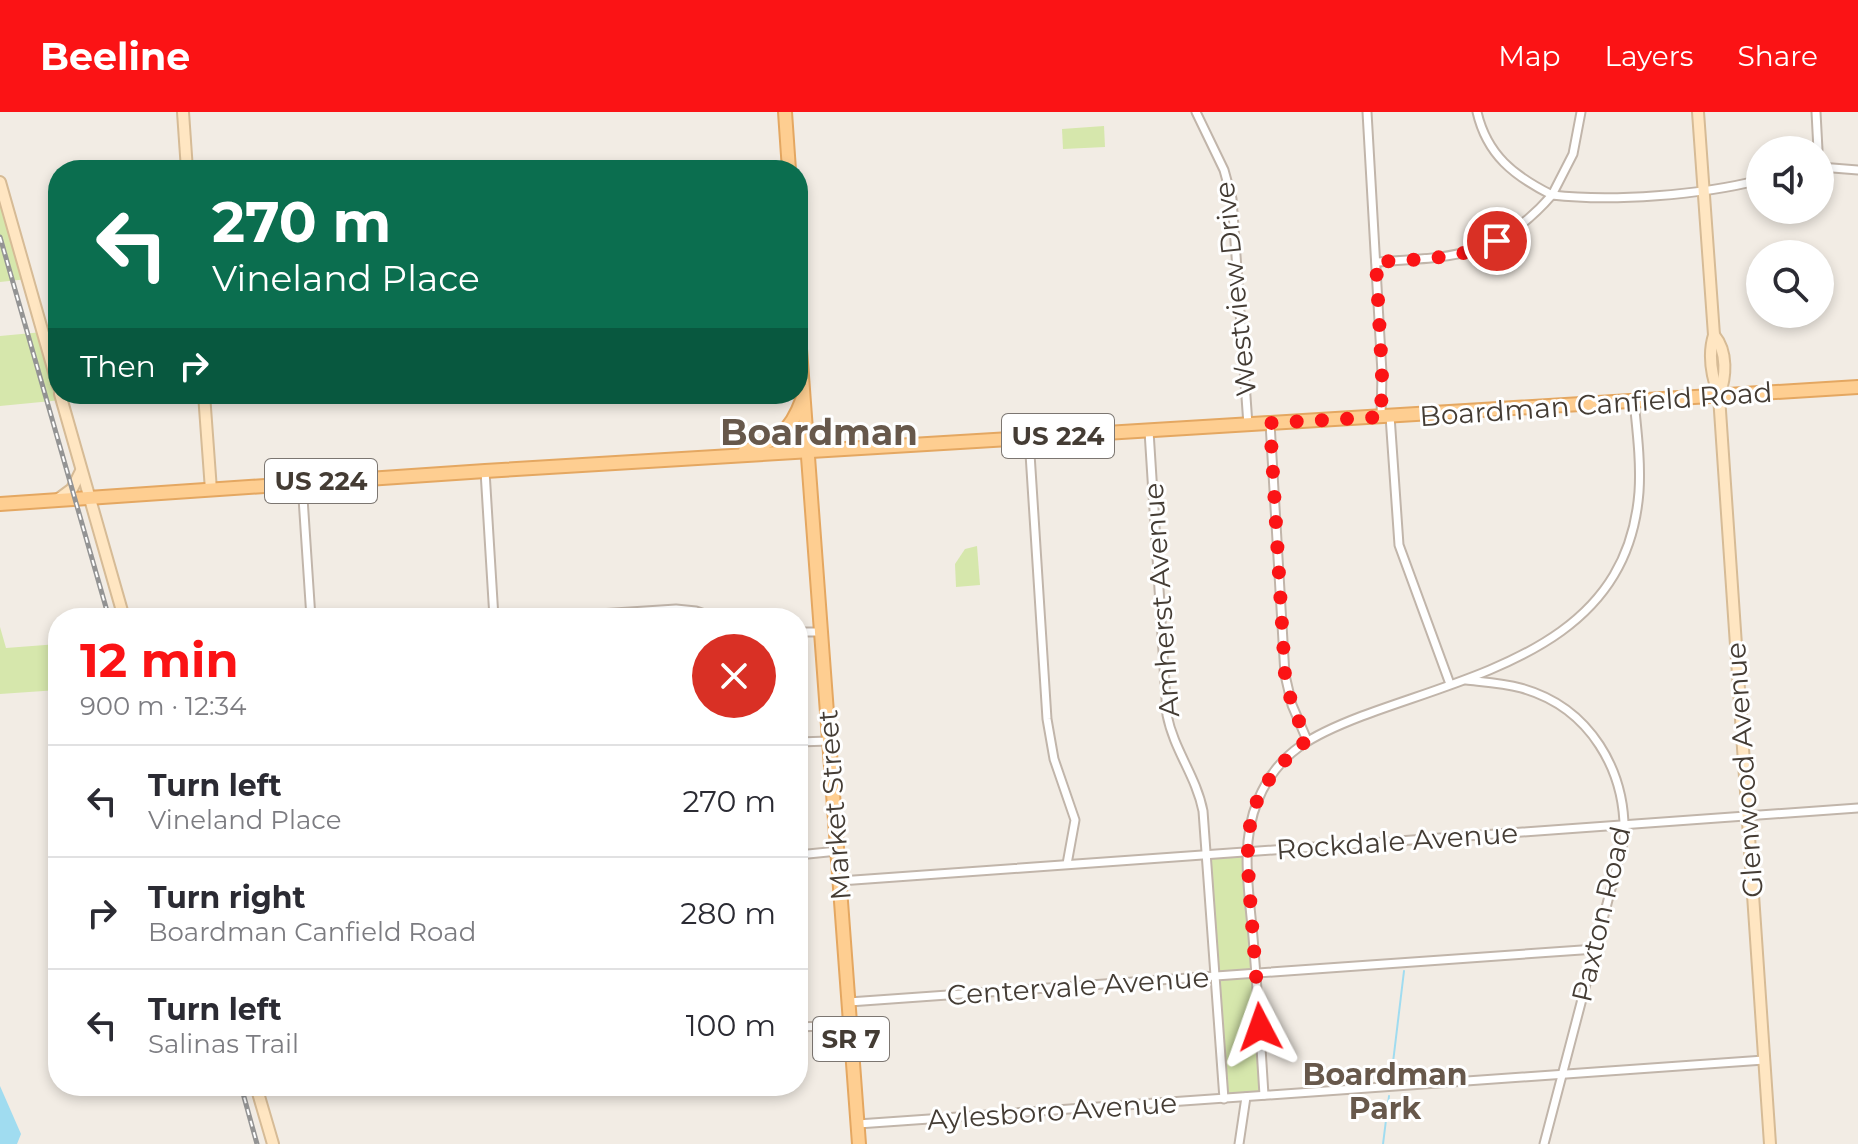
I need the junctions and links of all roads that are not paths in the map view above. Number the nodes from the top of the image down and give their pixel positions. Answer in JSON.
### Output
{"nodes":[{"id":1,"x":183,"y":112,"type":"edge"},
{"id":2,"x":785,"y":112,"type":"edge"},
{"id":3,"x":1196,"y":112,"type":"edge"},
{"id":4,"x":1367,"y":112,"type":"edge"},
{"id":5,"x":1477,"y":112,"type":"edge"},
{"id":6,"x":1581,"y":112,"type":"edge"},
{"id":7,"x":1698,"y":112,"type":"edge"},
{"id":8,"x":1816,"y":112,"type":"edge"},
{"id":9,"x":1817,"y":136,"type":"edge"},
{"id":10,"x":186,"y":160,"type":"edge"},
{"id":11,"x":788,"y":160,"type":"edge"},
{"id":12,"x":1834,"y":168,"type":"edge"},
{"id":13,"x":1858,"y":170,"type":"edge"},
{"id":14,"x":0,"y":182,"type":"edge"},
{"id":15,"x":1746,"y":184,"type":"edge"},
{"id":16,"x":1704,"y":191,"type":"junction"},
{"id":17,"x":1552,"y":195,"type":"junction"},
{"id":18,"x":1376,"y":262,"type":"junction"},
{"id":19,"x":48,"y":351,"type":"edge"},
{"id":20,"x":1858,"y":387,"type":"edge"},
{"id":21,"x":1719,"y":396,"type":"junction"},
{"id":22,"x":1634,"y":401,"type":"junction"},
{"id":23,"x":63,"y":404,"type":"edge"},
{"id":24,"x":205,"y":404,"type":"edge"},
{"id":25,"x":800,"y":404,"type":"edge"},
{"id":26,"x":803,"y":404,"type":"edge"},
{"id":27,"x":1386,"y":416,"type":"junction"},
{"id":28,"x":1270,"y":423,"type":"junction"},
{"id":29,"x":1248,"y":425,"type":"junction"},
{"id":30,"x":1149,"y":431,"type":"junction"},
{"id":31,"x":1029,"y":438,"type":"junction"},
{"id":32,"x":806,"y":451,"type":"junction"},
{"id":33,"x":723,"y":457,"type":"junction"},
{"id":34,"x":82,"y":469,"type":"junction"},
{"id":35,"x":485,"y":471,"type":"junction"},
{"id":36,"x":302,"y":483,"type":"junction"},
{"id":37,"x":211,"y":490,"type":"junction"},
{"id":38,"x":89,"y":498,"type":"junction"},
{"id":39,"x":57,"y":500,"type":"junction"},
{"id":40,"x":0,"y":504,"type":"edge"},
{"id":41,"x":121,"y":608,"type":"edge"},
{"id":42,"x":310,"y":608,"type":"edge"},
{"id":43,"x":493,"y":608,"type":"edge"},
{"id":44,"x":808,"y":632,"type":"edge"},
{"id":45,"x":822,"y":632,"type":"junction"},
{"id":46,"x":1466,"y":680,"type":"junction"},
{"id":47,"x":1450,"y":684,"type":"junction"},
{"id":48,"x":1307,"y":740,"type":"junction"},
{"id":49,"x":829,"y":741,"type":"junction"},
{"id":50,"x":808,"y":742,"type":"edge"},
{"id":51,"x":1858,"y":808,"type":"edge"},
{"id":52,"x":1747,"y":816,"type":"junction"},
{"id":53,"x":1624,"y":825,"type":"junction"},
{"id":54,"x":838,"y":851,"type":"junction"},
{"id":55,"x":1247,"y":851,"type":"junction"},
{"id":56,"x":808,"y":854,"type":"edge"},
{"id":57,"x":1207,"y":854,"type":"junction"},
{"id":58,"x":1067,"y":864,"type":"junction"},
{"id":59,"x":840,"y":881,"type":"junction"},
{"id":60,"x":1596,"y":949,"type":"junction"},
{"id":61,"x":1256,"y":973,"type":"junction"},
{"id":62,"x":1215,"y":976,"type":"junction"},
{"id":63,"x":849,"y":1002,"type":"junction"},
{"id":64,"x":850,"y":1025,"type":"junction"},
{"id":65,"x":808,"y":1027,"type":"edge"},
{"id":66,"x":1764,"y":1060,"type":"junction"},
{"id":67,"x":1563,"y":1074,"type":"junction"},
{"id":68,"x":1264,"y":1095,"type":"junction"},
{"id":69,"x":259,"y":1096,"type":"edge"},
{"id":70,"x":1246,"y":1097,"type":"junction"},
{"id":71,"x":1224,"y":1099,"type":"junction"},
{"id":72,"x":858,"y":1124,"type":"junction"},
{"id":73,"x":273,"y":1144,"type":"edge"},
{"id":74,"x":859,"y":1144,"type":"edge"},
{"id":75,"x":1239,"y":1144,"type":"edge"},
{"id":76,"x":1544,"y":1144,"type":"edge"},
{"id":77,"x":1770,"y":1144,"type":"edge"}],
"edges":[{"from":1,"to":10,"type":"street"},
{"from":2,"to":11,"type":"main road"},
{"from":3,"to":29,"type":"street","name":"Westview Drive"},
{"from":4,"to":18,"type":"street"},
{"from":5,"to":17,"type":"street"},
{"from":6,"to":17,"type":"street"},
{"from":7,"to":16,"type":"street","name":"Glenwood Avenue"},
{"from":8,"to":9,"type":"street"},
{"from":12,"to":13,"type":"street"},
{"from":14,"to":19,"type":"street"},
{"from":15,"to":16,"type":"street"},
{"from":16,"to":17,"type":"street"},
{"from":16,"to":21,"type":"street","name":"Glenwood Avenue"},
{"from":17,"to":18,"type":"street"},
{"from":18,"to":27,"type":"street"},
{"from":20,"to":21,"type":"main road","name":"Boardman Canfield Road","number":"US 224"},
{"from":21,"to":22,"type":"main road","name":"Boardman Canfield Road","number":"US 224"},
{"from":21,"to":52,"type":"street","name":"Glenwood Avenue"},
{"from":22,"to":27,"type":"main road","name":"Boardman Canfield Road","number":"US 224"},
{"from":22,"to":46,"type":"street"},
{"from":23,"to":34,"type":"street"},
{"from":24,"to":37,"type":"street"},
{"from":25,"to":33,"type":"main road"},
{"from":26,"to":32,"type":"main road","name":"Market Street","number":"SR 7"},
{"from":27,"to":28,"type":"main road","name":"Boardman Canfield Road","number":"US 224"},
{"from":27,"to":47,"type":"street"},
{"from":28,"to":29,"type":"main road","name":"Boardman Canfield Road","number":"US 224"},
{"from":28,"to":48,"type":"street"},
{"from":29,"to":30,"type":"main road","name":"Boardman Canfield Road","number":"US 224"},
{"from":30,"to":31,"type":"main road","name":"Boardman Canfield Road","number":"US 224"},
{"from":30,"to":57,"type":"street","name":"Amherst Avenue"},
{"from":31,"to":32,"type":"main road","name":"Boardman Canfield Road","number":"US 224"},
{"from":31,"to":58,"type":"street"},
{"from":32,"to":33,"type":"main road","number":"US 224"},
{"from":32,"to":45,"type":"main road","name":"Market Street","number":"SR 7"},
{"from":33,"to":35,"type":"main road","number":"US 224"},
{"from":34,"to":38,"type":"street"},
{"from":34,"to":39,"type":"street"},
{"from":35,"to":36,"type":"main road","number":"US 224"},
{"from":35,"to":43,"type":"street"},
{"from":36,"to":37,"type":"main road","number":"US 224"},
{"from":36,"to":42,"type":"street"},
{"from":37,"to":38,"type":"main road","number":"US 224"},
{"from":38,"to":39,"type":"main road","number":"US 224"},
{"from":38,"to":41,"type":"street"},
{"from":39,"to":40,"type":"main road","number":"US 224"},
{"from":44,"to":45,"type":"street"},
{"from":45,"to":49,"type":"main road","name":"Market Street","number":"SR 7"},
{"from":46,"to":47,"type":"street"},
{"from":46,"to":53,"type":"street","name":"Paxton Road"},
{"from":47,"to":48,"type":"street"},
{"from":48,"to":55,"type":"street"},
{"from":49,"to":50,"type":"street"},
{"from":49,"to":54,"type":"main road","name":"Market Street","number":"SR 7"},
{"from":51,"to":52,"type":"street","name":"Rockdale Avenue"},
{"from":52,"to":53,"type":"street","name":"Rockdale Avenue"},
{"from":52,"to":66,"type":"street","name":"Glenwood Avenue"},
{"from":53,"to":55,"type":"street","name":"Rockdale Avenue"},
{"from":53,"to":60,"type":"street","name":"Paxton Road"},
{"from":54,"to":56,"type":"street"},
{"from":54,"to":59,"type":"main road","name":"Market Street","number":"SR 7"},
{"from":55,"to":57,"type":"street","name":"Rockdale Avenue"},
{"from":55,"to":61,"type":"street"},
{"from":57,"to":58,"type":"street","name":"Rockdale Avenue"},
{"from":57,"to":62,"type":"street","name":"Amherst Avenue"},
{"from":58,"to":59,"type":"street","name":"Rockdale Avenue"},
{"from":59,"to":63,"type":"main road","name":"Market Street","number":"SR 7"},
{"from":60,"to":61,"type":"street","name":"Centervale Avenue"},
{"from":60,"to":67,"type":"street","name":"Paxton Road"},
{"from":61,"to":62,"type":"street","name":"Centervale Avenue"},
{"from":61,"to":68,"type":"street"},
{"from":62,"to":63,"type":"street","name":"Centervale Avenue"},
{"from":62,"to":71,"type":"street","name":"Amherst Avenue"},
{"from":63,"to":64,"type":"main road","name":"Market Street","number":"SR 7"},
{"from":64,"to":65,"type":"street"},
{"from":64,"to":72,"type":"main road","name":"Market Street","number":"SR 7"},
{"from":66,"to":67,"type":"street"},
{"from":66,"to":77,"type":"street","name":"Glenwood Avenue"},
{"from":67,"to":68,"type":"street"},
{"from":67,"to":76,"type":"street","name":"Paxton Road"},
{"from":68,"to":70,"type":"street","name":"Aylesboro Avenue"},
{"from":69,"to":73,"type":"street"},
{"from":70,"to":71,"type":"street","name":"Aylesboro Avenue"},
{"from":70,"to":75,"type":"street"},
{"from":71,"to":72,"type":"street","name":"Aylesboro Avenue"},
{"from":72,"to":74,"type":"main road","name":"Market Street","number":"SR 7"}]}
